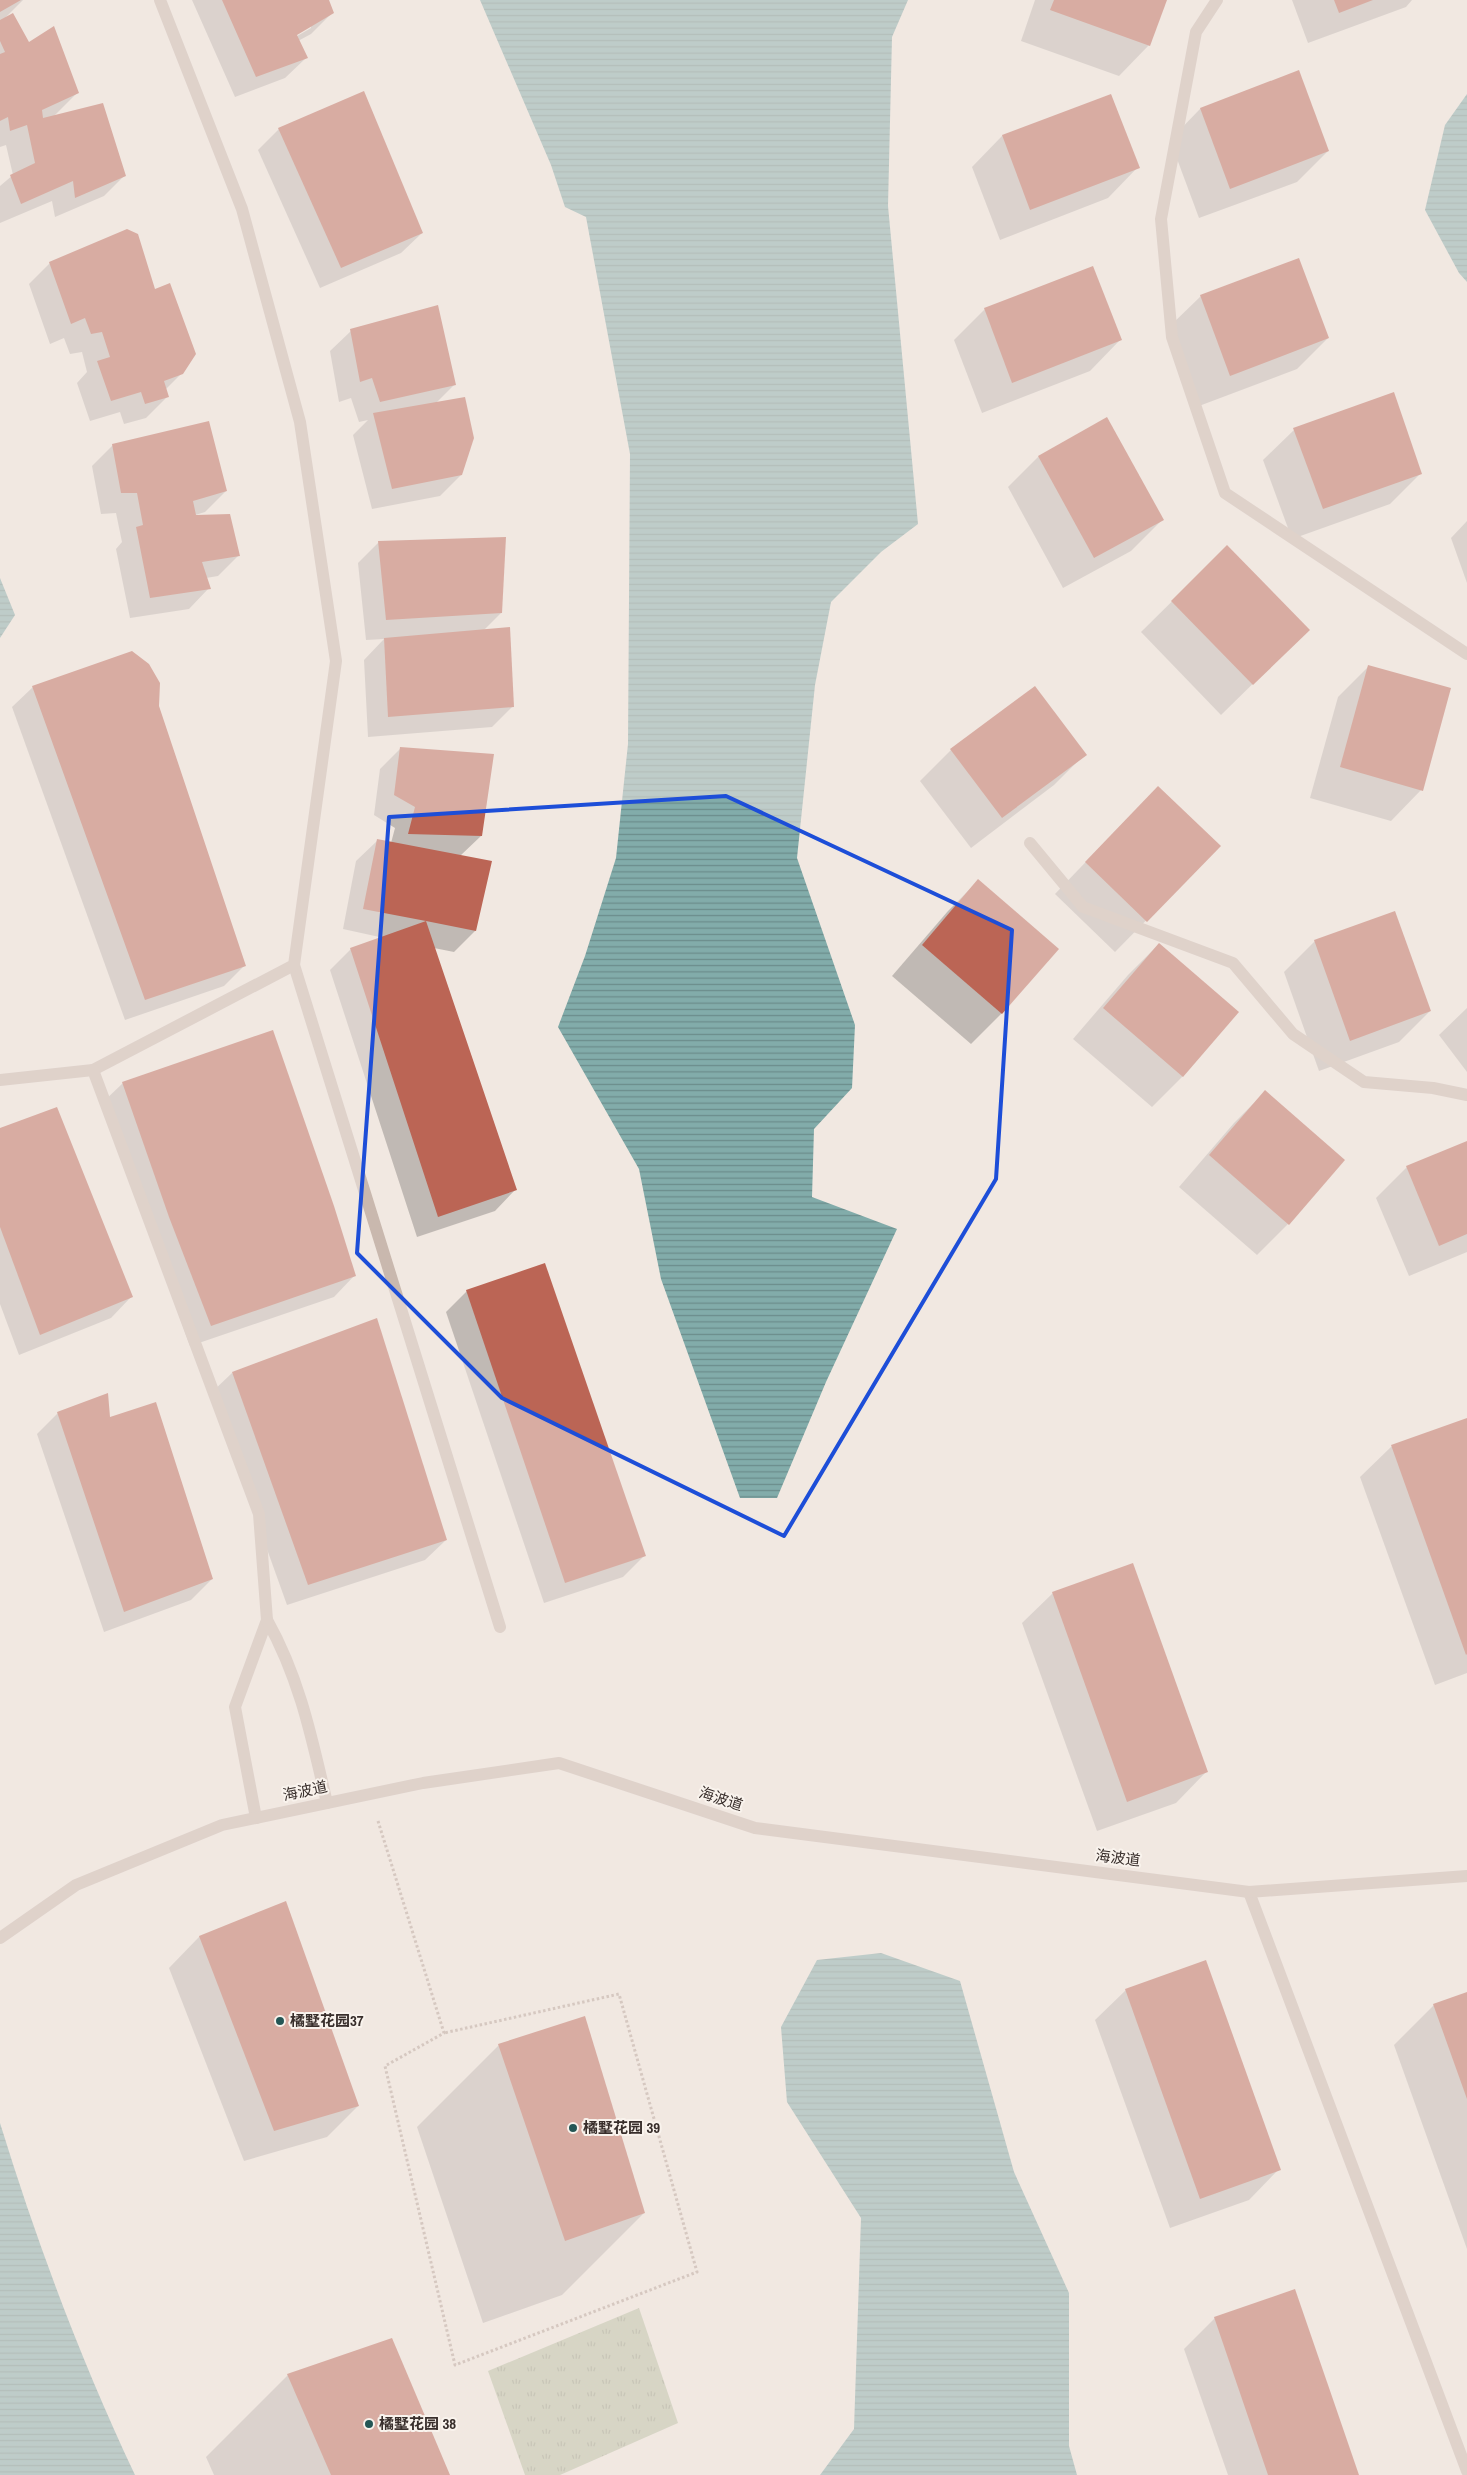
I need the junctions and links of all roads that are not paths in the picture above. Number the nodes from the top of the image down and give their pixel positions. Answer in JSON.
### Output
{"nodes":[{"id":1,"x":160,"y":0,"type":"edge"},
{"id":2,"x":1217,"y":0,"type":"edge"},
{"id":3,"x":1467,"y":654,"type":"edge"},
{"id":4,"x":1030,"y":843,"type":"dead end"},
{"id":5,"x":294,"y":965,"type":"junction"},
{"id":6,"x":94,"y":1070,"type":"junction"},
{"id":7,"x":0,"y":1080,"type":"edge"},
{"id":8,"x":1467,"y":1095,"type":"edge"},
{"id":9,"x":267,"y":1620,"type":"junction"},
{"id":10,"x":500,"y":1627,"type":"dead end"},
{"id":11,"x":326,"y":1804,"type":"junction"},
{"id":12,"x":256,"y":1818,"type":"junction"},
{"id":13,"x":1467,"y":1876,"type":"edge"},
{"id":14,"x":1249,"y":1892,"type":"junction"},
{"id":15,"x":0,"y":1938,"type":"edge"},
{"id":16,"x":1467,"y":2471,"type":"edge"}],
"edges":[{"from":1,"to":5,"type":"street"},
{"from":2,"to":3,"type":"street"},
{"from":4,"to":8,"type":"street"},
{"from":5,"to":6,"type":"street"},
{"from":5,"to":10,"type":"street"},
{"from":6,"to":7,"type":"street"},
{"from":6,"to":9,"type":"street"},
{"from":9,"to":11,"type":"street"},
{"from":9,"to":12,"type":"street"},
{"from":11,"to":12,"type":"street","name":"海波道"},
{"from":11,"to":14,"type":"street","name":"海波道"},
{"from":12,"to":15,"type":"street","name":"海波道"},
{"from":13,"to":14,"type":"street","name":"海波道"},
{"from":14,"to":16,"type":"street"}]}
